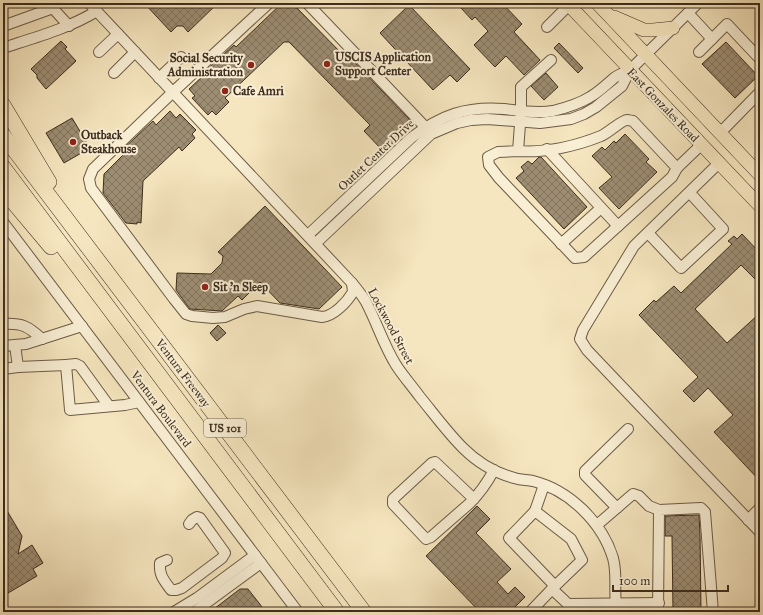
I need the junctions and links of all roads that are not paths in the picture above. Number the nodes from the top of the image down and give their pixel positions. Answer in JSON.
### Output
{"nodes":[{"id":1,"x":89,"y":3,"type":"edge"},
{"id":2,"x":269,"y":3,"type":"edge"},
{"id":3,"x":308,"y":3,"type":"edge"},
{"id":4,"x":597,"y":3,"type":"edge"},
{"id":5,"x":698,"y":3,"type":"edge"},
{"id":6,"x":568,"y":4,"type":"edge"},
{"id":7,"x":50,"y":6,"type":"edge"},
{"id":8,"x":97,"y":11,"type":"junction"},
{"id":9,"x":688,"y":13,"type":"junction"},
{"id":10,"x":607,"y":14,"type":"junction"},
{"id":11,"x":3,"y":26,"type":"edge"},
{"id":12,"x":69,"y":26,"type":"junction"},
{"id":13,"x":547,"y":27,"type":"dead end"},
{"id":14,"x":673,"y":28,"type":"junction"},
{"id":15,"x":118,"y":34,"type":"junction"},
{"id":16,"x":712,"y":39,"type":"junction"},
{"id":17,"x":3,"y":47,"type":"edge"},
{"id":18,"x":99,"y":52,"type":"dead end"},
{"id":19,"x":135,"y":52,"type":"junction"},
{"id":20,"x":699,"y":52,"type":"dead end"},
{"id":21,"x":646,"y":54,"type":"junction"},
{"id":22,"x":181,"y":57,"type":"dead end"},
{"id":23,"x":760,"y":59,"type":"edge"},
{"id":24,"x":551,"y":60,"type":"dead end"},
{"id":25,"x":630,"y":70,"type":"junction"},
{"id":26,"x":114,"y":73,"type":"dead end"},
{"id":27,"x":159,"y":78,"type":"junction"},
{"id":28,"x":173,"y":92,"type":"junction"},
{"id":29,"x":760,"y":92,"type":"edge"},
{"id":30,"x":3,"y":105,"type":"edge"},
{"id":31,"x":520,"y":116,"type":"junction"},
{"id":32,"x":428,"y":131,"type":"junction"},
{"id":33,"x":720,"y":133,"type":"junction"},
{"id":34,"x":3,"y":135,"type":"edge"},
{"id":35,"x":702,"y":145,"type":"junction"},
{"id":36,"x":548,"y":149,"type":"junction"},
{"id":37,"x":518,"y":151,"type":"junction"},
{"id":38,"x":719,"y":164,"type":"junction"},
{"id":39,"x":3,"y":167,"type":"edge"},
{"id":40,"x":677,"y":168,"type":"junction"},
{"id":41,"x":760,"y":175,"type":"edge"},
{"id":42,"x":3,"y":181,"type":"edge"},
{"id":43,"x":3,"y":190,"type":"edge"},
{"id":44,"x":690,"y":193,"type":"junction"},
{"id":45,"x":760,"y":206,"type":"edge"},
{"id":46,"x":602,"y":208,"type":"junction"},
{"id":47,"x":3,"y":222,"type":"edge"},
{"id":48,"x":618,"y":226,"type":"junction"},
{"id":49,"x":648,"y":233,"type":"junction"},
{"id":50,"x":308,"y":235,"type":"junction"},
{"id":51,"x":316,"y":243,"type":"junction"},
{"id":52,"x":86,"y":244,"type":"junction"},
{"id":53,"x":562,"y":244,"type":"junction"},
{"id":54,"x":66,"y":265,"type":"junction"},
{"id":55,"x":352,"y":282,"type":"junction"},
{"id":56,"x":3,"y":324,"type":"edge"},
{"id":57,"x":82,"y":326,"type":"junction"},
{"id":58,"x":42,"y":339,"type":"junction"},
{"id":59,"x":15,"y":345,"type":"junction"},
{"id":60,"x":3,"y":346,"type":"edge"},
{"id":61,"x":148,"y":361,"type":"junction"},
{"id":62,"x":66,"y":365,"type":"junction"},
{"id":63,"x":18,"y":368,"type":"junction"},
{"id":64,"x":3,"y":369,"type":"edge"},
{"id":65,"x":139,"y":402,"type":"junction"},
{"id":66,"x":109,"y":406,"type":"junction"},
{"id":67,"x":628,"y":429,"type":"dead end"},
{"id":68,"x":494,"y":470,"type":"junction"},
{"id":69,"x":544,"y":485,"type":"junction"},
{"id":70,"x":474,"y":499,"type":"junction"},
{"id":71,"x":617,"y":508,"type":"junction"},
{"id":72,"x":760,"y":508,"type":"edge"},
{"id":73,"x":659,"y":510,"type":"junction"},
{"id":74,"x":535,"y":511,"type":"junction"},
{"id":75,"x":748,"y":520,"type":"junction"},
{"id":76,"x":190,"y":524,"type":"dead end"},
{"id":77,"x":597,"y":526,"type":"junction"},
{"id":78,"x":760,"y":532,"type":"edge"},
{"id":79,"x":258,"y":559,"type":"junction"},
{"id":80,"x":166,"y":560,"type":"dead end"},
{"id":81,"x":554,"y":587,"type":"junction"},
{"id":82,"x":571,"y":608,"type":"edge"},
{"id":83,"x":616,"y":608,"type":"edge"},
{"id":84,"x":658,"y":608,"type":"edge"},
{"id":85,"x":174,"y":612,"type":"edge"},
{"id":86,"x":194,"y":612,"type":"edge"},
{"id":87,"x":298,"y":612,"type":"edge"},
{"id":88,"x":337,"y":612,"type":"edge"},
{"id":89,"x":364,"y":612,"type":"edge"},
{"id":90,"x":530,"y":612,"type":"edge"},
{"id":91,"x":713,"y":612,"type":"edge"}],
"edges":[{"from":1,"to":8,"type":"street","name":"Lockwood Street"},
{"from":2,"to":28,"type":"street"},
{"from":3,"to":32,"type":"street"},
{"from":4,"to":10,"type":"main road","name":"East Gonzales Road"},
{"from":5,"to":9,"type":"street","name":"Outlet Center Drive"},
{"from":6,"to":13,"type":"street"},
{"from":6,"to":25,"type":"main road","name":"East Gonzales Road"},
{"from":7,"to":11,"type":"street"},
{"from":7,"to":12,"type":"street"},
{"from":8,"to":12,"type":"street"},
{"from":8,"to":15,"type":"street","name":"Lockwood Street"},
{"from":9,"to":14,"type":"street","name":"Outlet Center Drive"},
{"from":9,"to":16,"type":"street"},
{"from":10,"to":14,"type":"main road"},
{"from":10,"to":21,"type":"main road","name":"East Gonzales Road"},
{"from":12,"to":17,"type":"street"},
{"from":14,"to":21,"type":"street","name":"Outlet Center Drive"},
{"from":15,"to":18,"type":"street"},
{"from":15,"to":19,"type":"street","name":"Lockwood Street"},
{"from":16,"to":20,"type":"street"},
{"from":16,"to":23,"type":"street"},
{"from":19,"to":26,"type":"street"},
{"from":19,"to":27,"type":"street","name":"Lockwood Street"},
{"from":21,"to":25,"type":"street","name":"Outlet Center Drive"},
{"from":21,"to":33,"type":"main road","name":"East Gonzales Road"},
{"from":22,"to":27,"type":"street"},
{"from":24,"to":31,"type":"street"},
{"from":25,"to":31,"type":"street","name":"Outlet Center Drive"},
{"from":25,"to":35,"type":"main road","name":"East Gonzales Road"},
{"from":27,"to":28,"type":"street","name":"Lockwood Street"},
{"from":28,"to":50,"type":"street","name":"Lockwood Street"},
{"from":28,"to":55,"type":"street"},
{"from":29,"to":33,"type":"street"},
{"from":30,"to":52,"type":"highway"},
{"from":31,"to":32,"type":"street","name":"Outlet Center Drive"},
{"from":31,"to":37,"type":"street"},
{"from":32,"to":50,"type":"street","name":"Outlet Center Drive"},
{"from":32,"to":51,"type":"street","name":"Outlet Center Drive"},
{"from":33,"to":41,"type":"main road","name":"East Gonzales Road"},
{"from":34,"to":52,"type":"highway","name":"Ventura Freeway","number":"US 101"},
{"from":35,"to":38,"type":"main road","name":"East Gonzales Road"},
{"from":35,"to":40,"type":"street"},
{"from":36,"to":37,"type":"street"},
{"from":36,"to":40,"type":"street"},
{"from":36,"to":46,"type":"street"},
{"from":37,"to":53,"type":"street"},
{"from":38,"to":44,"type":"street"},
{"from":38,"to":45,"type":"main road","name":"East Gonzales Road"},
{"from":39,"to":61,"type":"highway","name":"Ventura Freeway","number":"US 101"},
{"from":40,"to":48,"type":"street"},
{"from":42,"to":54,"type":"highway"},
{"from":43,"to":54,"type":"highway"},
{"from":44,"to":49,"type":"street"},
{"from":44,"to":49,"type":"street"},
{"from":46,"to":48,"type":"street"},
{"from":46,"to":53,"type":"street"},
{"from":47,"to":57,"type":"street","name":"Ventura Boulevard"},
{"from":48,"to":53,"type":"street"},
{"from":49,"to":75,"type":"street"},
{"from":50,"to":51,"type":"street","name":"Lockwood Street"},
{"from":51,"to":55,"type":"street","name":"Lockwood Street"},
{"from":52,"to":89,"type":"highway","name":"Ventura Freeway","number":"US 101"},
{"from":54,"to":61,"type":"highway"},
{"from":55,"to":68,"type":"street","name":"Lockwood Street"},
{"from":56,"to":58,"type":"street"},
{"from":57,"to":58,"type":"street"},
{"from":57,"to":65,"type":"street","name":"Ventura Boulevard"},
{"from":58,"to":59,"type":"street"},
{"from":59,"to":60,"type":"street"},
{"from":59,"to":63,"type":"street"},
{"from":61,"to":88,"type":"highway","name":"Ventura Freeway","number":"US 101"},
{"from":62,"to":63,"type":"street"},
{"from":62,"to":66,"type":"street"},
{"from":62,"to":66,"type":"street"},
{"from":63,"to":64,"type":"street"},
{"from":65,"to":66,"type":"street"},
{"from":65,"to":79,"type":"street","name":"Ventura Boulevard"},
{"from":67,"to":71,"type":"street"},
{"from":68,"to":69,"type":"street","name":"Lockwood Street"},
{"from":68,"to":70,"type":"street"},
{"from":69,"to":74,"type":"street"},
{"from":69,"to":77,"type":"street","name":"Lockwood Street"},
{"from":70,"to":70,"type":"street"},
{"from":71,"to":73,"type":"street"},
{"from":71,"to":77,"type":"street"},
{"from":72,"to":75,"type":"street"},
{"from":73,"to":84,"type":"street"},
{"from":73,"to":91,"type":"street"},
{"from":74,"to":81,"type":"street"},
{"from":74,"to":81,"type":"street"},
{"from":75,"to":78,"type":"street"},
{"from":76,"to":80,"type":"street"},
{"from":77,"to":83,"type":"street","name":"Lockwood Street"},
{"from":79,"to":85,"type":"street"},
{"from":79,"to":86,"type":"street"},
{"from":79,"to":87,"type":"street","name":"Ventura Boulevard"},
{"from":81,"to":82,"type":"street"},
{"from":81,"to":90,"type":"street"},
{"from":82,"to":83,"type":"street"},
{"from":83,"to":84,"type":"street"}]}
